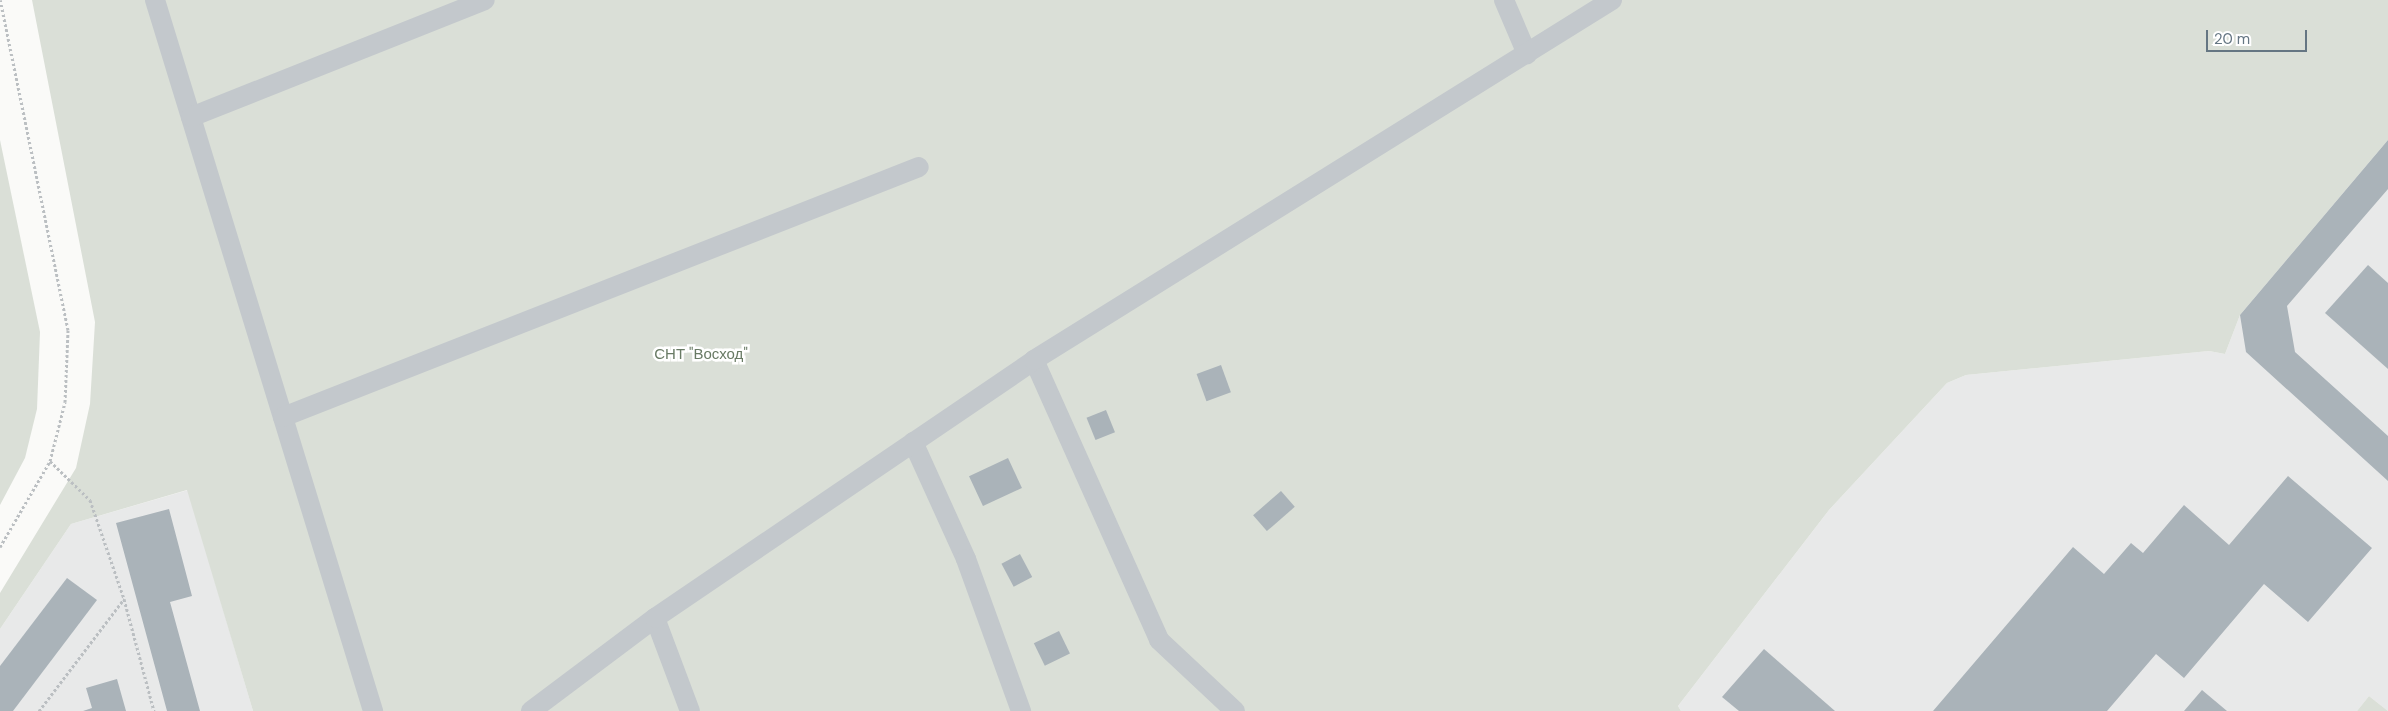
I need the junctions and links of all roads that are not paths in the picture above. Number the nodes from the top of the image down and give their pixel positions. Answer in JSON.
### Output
{"nodes":[{"id":1,"x":155,"y":0,"type":"edge"},
{"id":2,"x":485,"y":0,"type":"edge"},
{"id":3,"x":1504,"y":0,"type":"edge"},
{"id":4,"x":1612,"y":0,"type":"edge"},
{"id":5,"x":1527,"y":54,"type":"junction"},
{"id":6,"x":190,"y":117,"type":"junction"},
{"id":7,"x":919,"y":166,"type":"dead end"},
{"id":8,"x":1034,"y":360,"type":"junction"},
{"id":9,"x":283,"y":417,"type":"junction"},
{"id":10,"x":913,"y":442,"type":"junction"},
{"id":11,"x":655,"y":618,"type":"junction"},
{"id":12,"x":373,"y":711,"type":"edge"},
{"id":13,"x":531,"y":711,"type":"edge"},
{"id":14,"x":690,"y":711,"type":"edge"},
{"id":15,"x":1020,"y":711,"type":"edge"},
{"id":16,"x":1235,"y":711,"type":"edge"}],
"edges":[{"from":1,"to":6,"type":"lane"},
{"from":2,"to":6,"type":"lane"},
{"from":3,"to":5,"type":"lane"},
{"from":4,"to":5,"type":"lane"},
{"from":5,"to":8,"type":"lane"},
{"from":6,"to":9,"type":"lane"},
{"from":7,"to":9,"type":"lane"},
{"from":8,"to":10,"type":"lane"},
{"from":8,"to":16,"type":"lane"},
{"from":9,"to":12,"type":"lane"},
{"from":10,"to":11,"type":"lane"},
{"from":10,"to":15,"type":"lane"},
{"from":11,"to":13,"type":"lane"},
{"from":11,"to":14,"type":"lane"}]}
